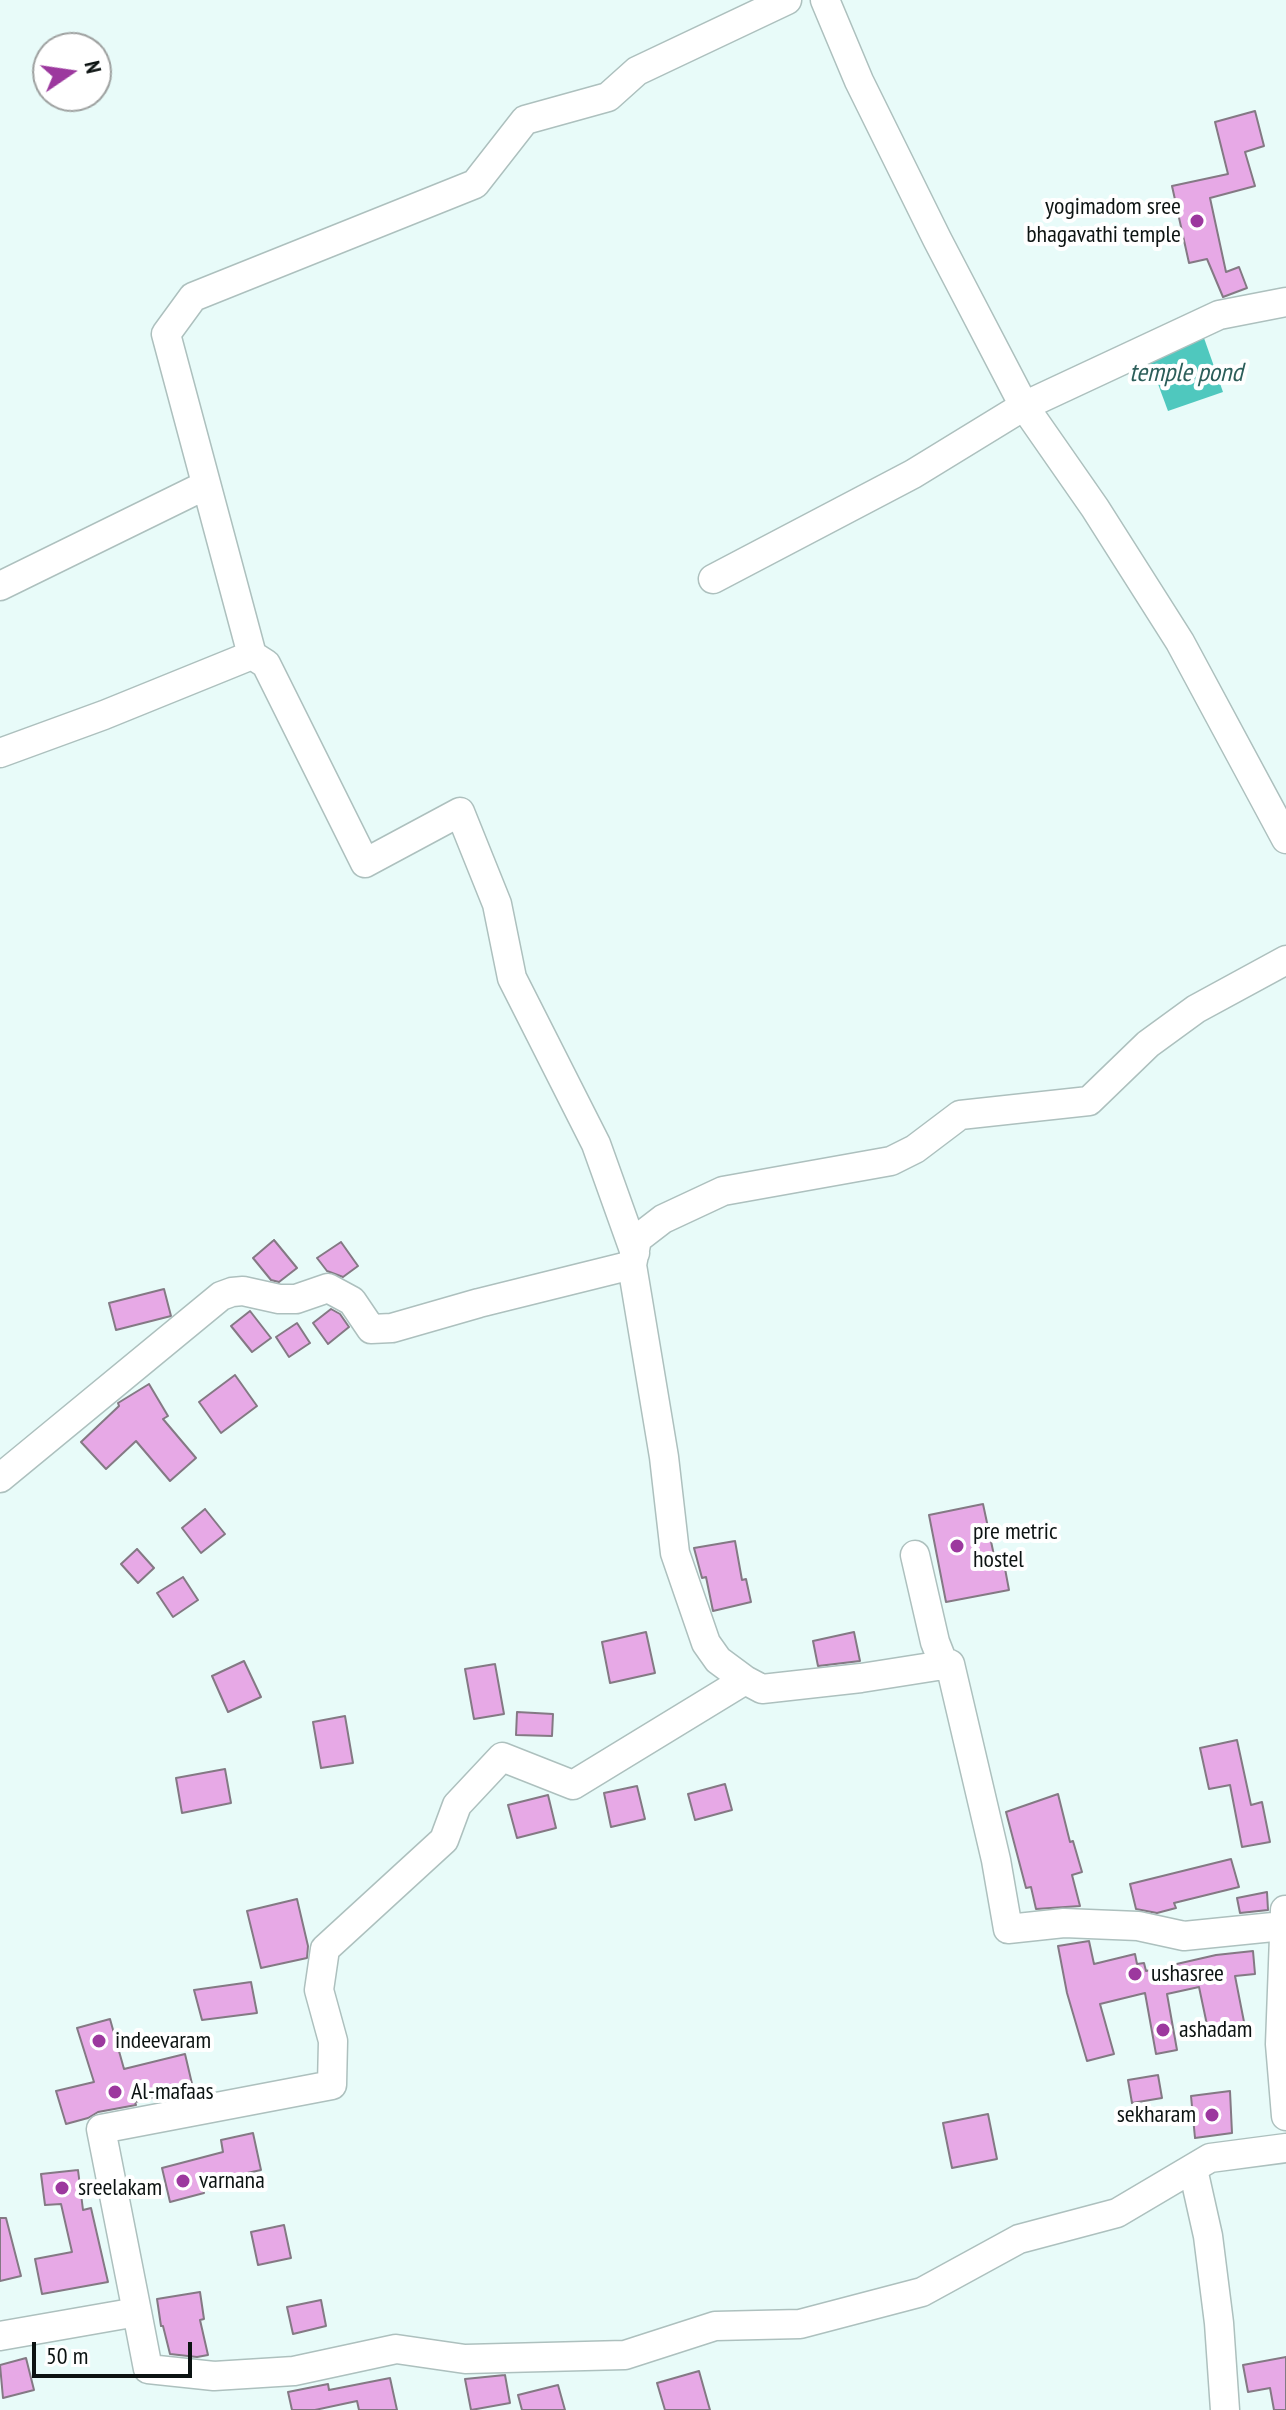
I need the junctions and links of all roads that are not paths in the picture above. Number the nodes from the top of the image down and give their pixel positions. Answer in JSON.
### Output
{"nodes":[{"id":1,"x":787,"y":0,"type":"edge"},
{"id":2,"x":825,"y":0,"type":"edge"},
{"id":3,"x":1286,"y":302,"type":"edge"},
{"id":4,"x":1024,"y":406,"type":"junction"},
{"id":5,"x":206,"y":485,"type":"junction"},
{"id":6,"x":713,"y":579,"type":"dead end"},
{"id":7,"x":0,"y":586,"type":"edge"},
{"id":8,"x":252,"y":655,"type":"junction"},
{"id":9,"x":0,"y":753,"type":"edge"},
{"id":10,"x":1286,"y":839,"type":"edge"},
{"id":11,"x":1286,"y":960,"type":"edge"},
{"id":12,"x":633,"y":1259,"type":"junction"},
{"id":13,"x":0,"y":1478,"type":"edge"},
{"id":14,"x":915,"y":1555,"type":"dead end"},
{"id":15,"x":944,"y":1665,"type":"junction"},
{"id":16,"x":745,"y":1680,"type":"junction"},
{"id":17,"x":1285,"y":1918,"type":"edge"},
{"id":18,"x":1286,"y":2116,"type":"edge"},
{"id":19,"x":1286,"y":2148,"type":"edge"},
{"id":20,"x":1193,"y":2169,"type":"junction"},
{"id":21,"x":137,"y":2312,"type":"junction"},
{"id":22,"x":0,"y":2336,"type":"edge"},
{"id":23,"x":1225,"y":2410,"type":"edge"}],
"edges":[{"from":1,"to":5,"type":"street"},
{"from":2,"to":4,"type":"street"},
{"from":3,"to":4,"type":"street"},
{"from":4,"to":6,"type":"street"},
{"from":4,"to":10,"type":"street"},
{"from":5,"to":7,"type":"street"},
{"from":5,"to":8,"type":"street"},
{"from":8,"to":9,"type":"street"},
{"from":8,"to":12,"type":"street"},
{"from":11,"to":12,"type":"street"},
{"from":12,"to":13,"type":"street"},
{"from":12,"to":16,"type":"street"},
{"from":14,"to":15,"type":"street"},
{"from":15,"to":16,"type":"street"},
{"from":15,"to":17,"type":"street"},
{"from":16,"to":21,"type":"street"},
{"from":17,"to":18,"type":"street"},
{"from":19,"to":20,"type":"street"},
{"from":20,"to":21,"type":"street"},
{"from":20,"to":23,"type":"street"},
{"from":21,"to":22,"type":"street"}]}
